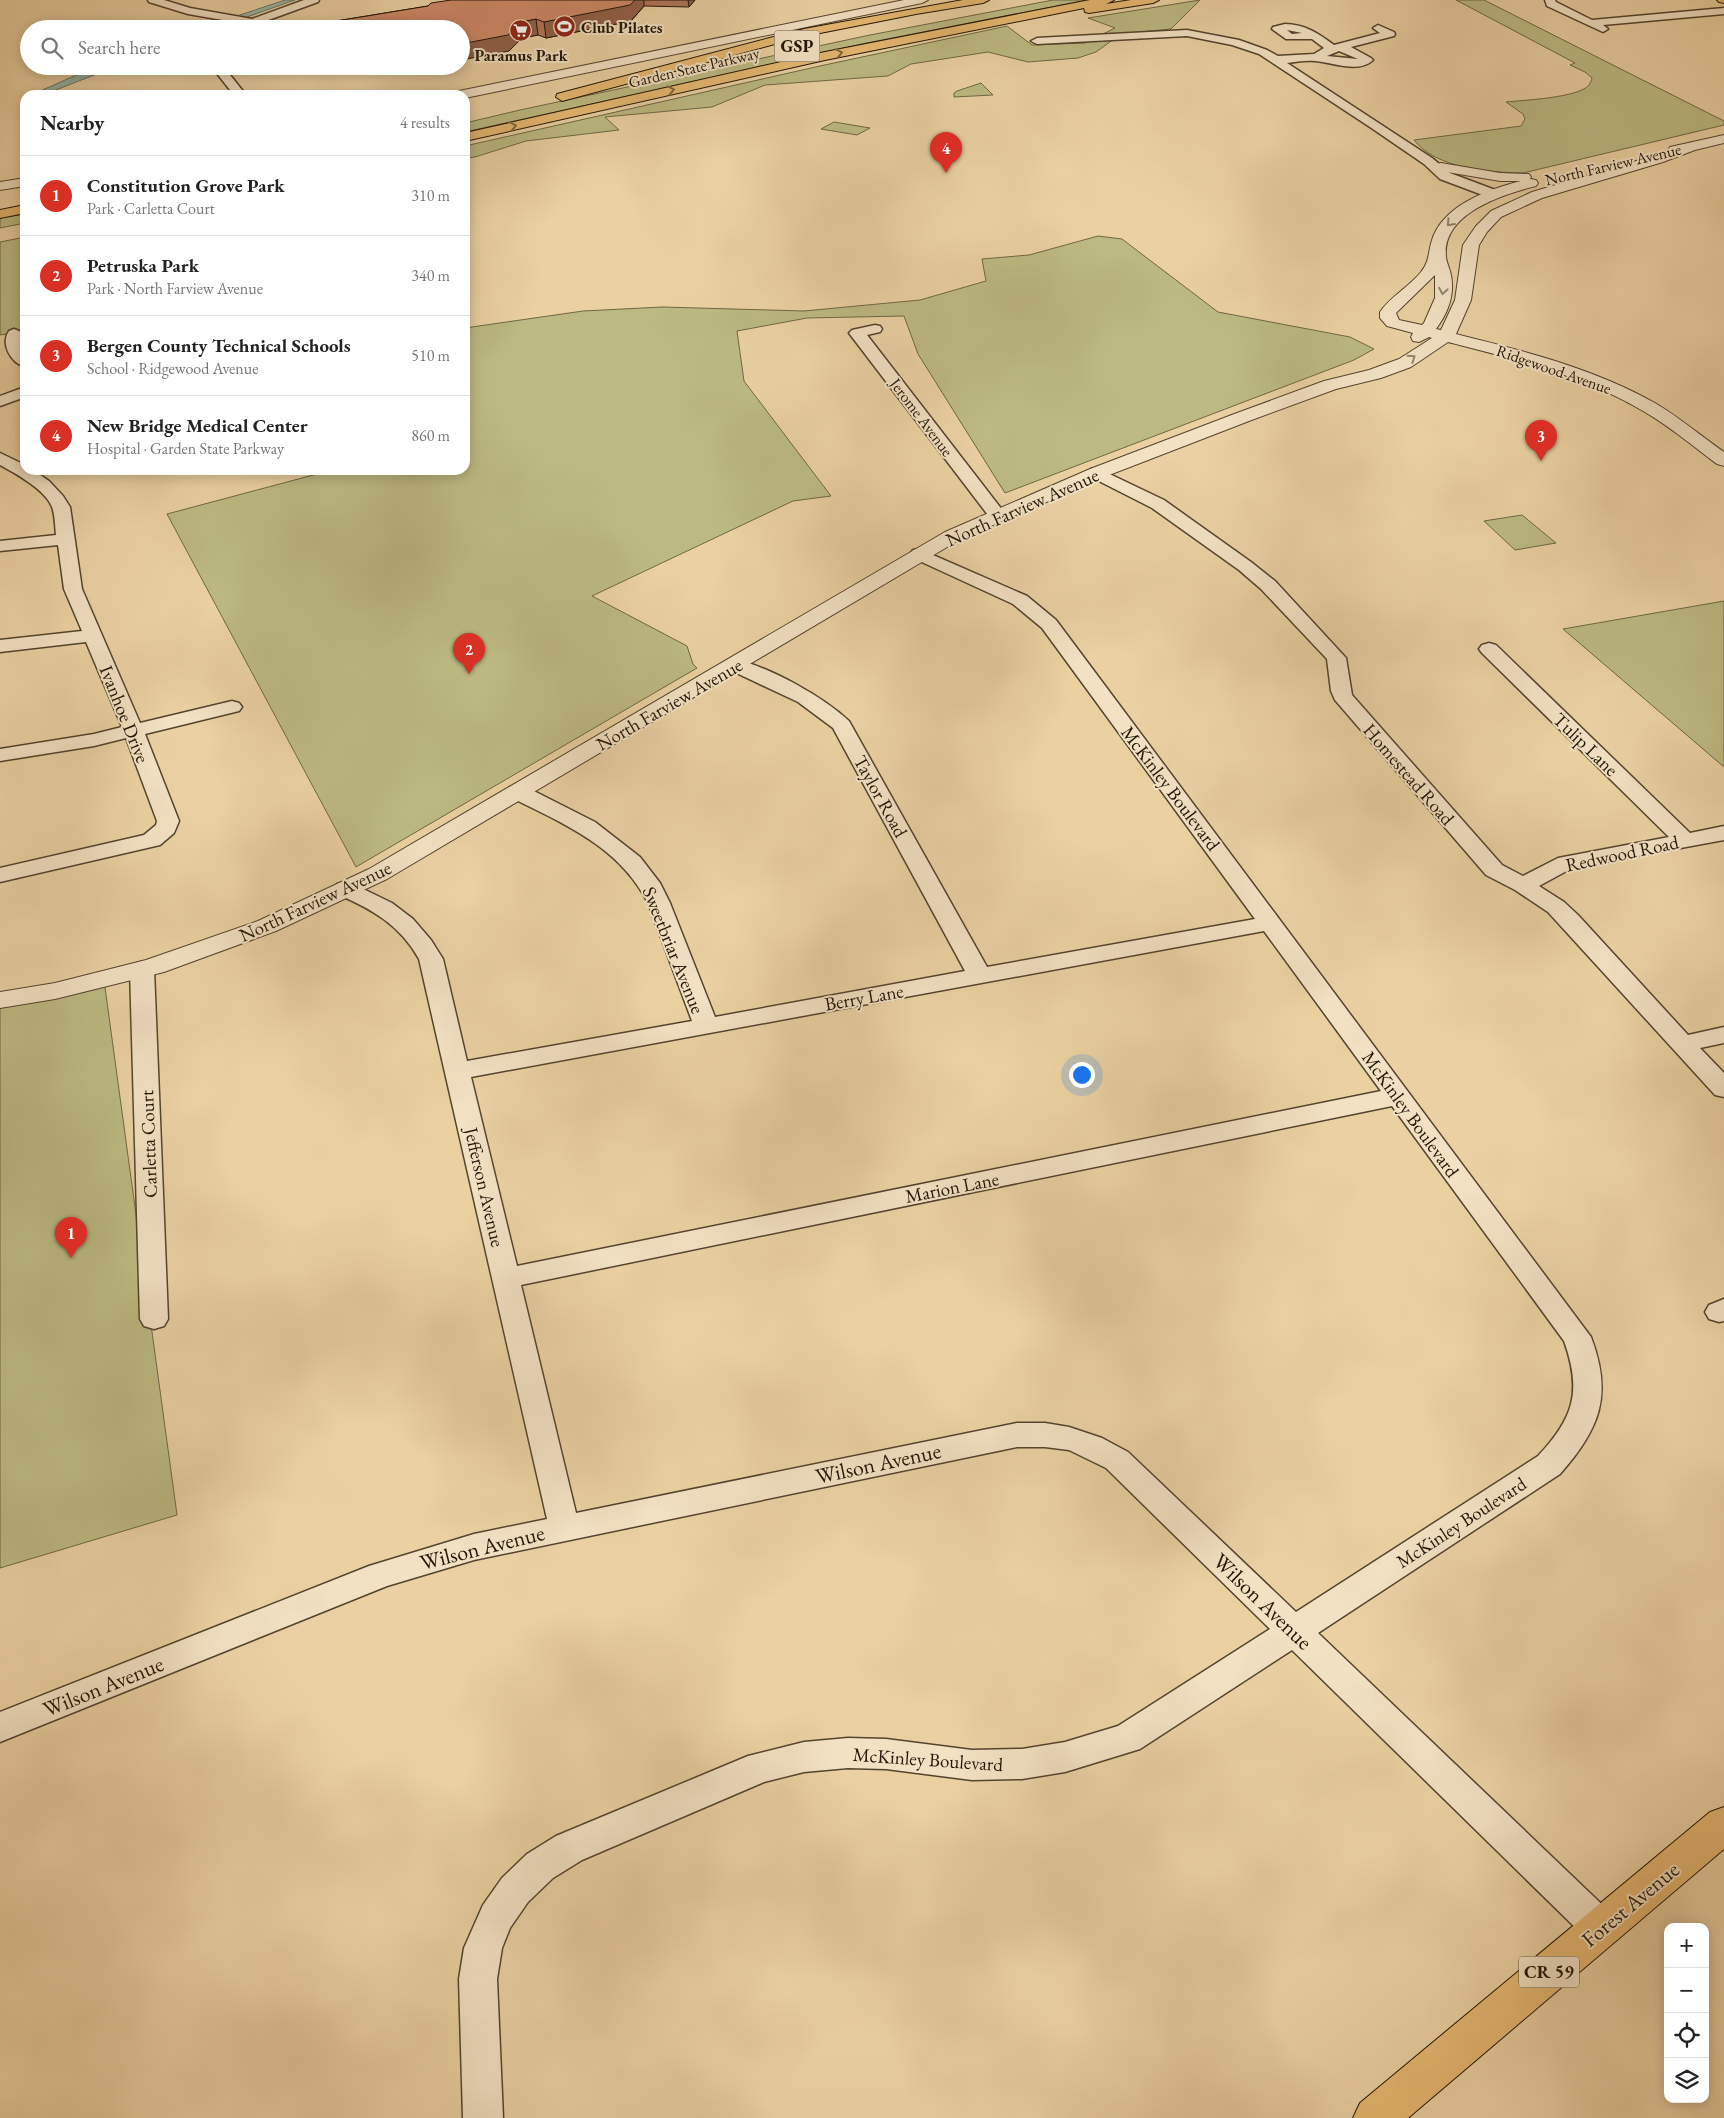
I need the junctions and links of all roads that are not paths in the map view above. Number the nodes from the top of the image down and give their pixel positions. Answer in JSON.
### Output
{"nodes":[{"id":1,"x":153,"y":0,"type":"edge"},
{"id":2,"x":314,"y":0,"type":"edge"},
{"id":3,"x":1108,"y":0,"type":"edge"},
{"id":4,"x":1153,"y":0,"type":"edge"},
{"id":5,"x":1550,"y":0,"type":"edge"},
{"id":6,"x":987,"y":4,"type":"edge"},
{"id":7,"x":917,"y":8,"type":"edge"},
{"id":8,"x":1724,"y":11,"type":"edge"},
{"id":9,"x":229,"y":20,"type":"edge"},
{"id":10,"x":258,"y":20,"type":"edge"},
{"id":11,"x":1590,"y":23,"type":"junction"},
{"id":12,"x":1378,"y":28,"type":"dead end"},
{"id":13,"x":1615,"y":35,"type":"dead end"},
{"id":14,"x":1314,"y":36,"type":"dead end"},
{"id":15,"x":1037,"y":41,"type":"dead end"},
{"id":16,"x":873,"y":46,"type":"junction"},
{"id":17,"x":1335,"y":48,"type":"junction"},
{"id":18,"x":1316,"y":57,"type":"junction"},
{"id":19,"x":1276,"y":60,"type":"junction"},
{"id":20,"x":224,"y":75,"type":"edge"},
{"id":21,"x":236,"y":90,"type":"edge"},
{"id":22,"x":470,"y":93,"type":"edge"},
{"id":23,"x":470,"y":136,"type":"edge"},
{"id":24,"x":1724,"y":138,"type":"edge"},
{"id":25,"x":1692,"y":146,"type":"junction"},
{"id":26,"x":1658,"y":159,"type":"junction"},
{"id":27,"x":1443,"y":172,"type":"junction"},
{"id":28,"x":1570,"y":174,"type":"junction"},
{"id":29,"x":20,"y":183,"type":"edge"},
{"id":30,"x":0,"y":186,"type":"edge"},
{"id":31,"x":1498,"y":193,"type":"junction"},
{"id":32,"x":1477,"y":202,"type":"junction"},
{"id":33,"x":20,"y":210,"type":"edge"},
{"id":34,"x":0,"y":214,"type":"edge"},
{"id":35,"x":1438,"y":255,"type":"junction"},
{"id":36,"x":1467,"y":268,"type":"junction"},
{"id":37,"x":875,"y":329,"type":"dead end"},
{"id":38,"x":1428,"y":329,"type":"junction"},
{"id":39,"x":1449,"y":332,"type":"junction"},
{"id":40,"x":14,"y":334,"type":"dead end"},
{"id":41,"x":20,"y":359,"type":"edge"},
{"id":42,"x":1330,"y":385,"type":"junction"},
{"id":43,"x":20,"y":394,"type":"edge"},
{"id":44,"x":0,"y":401,"type":"edge"},
{"id":45,"x":0,"y":458,"type":"edge"},
{"id":46,"x":1724,"y":460,"type":"edge"},
{"id":47,"x":20,"y":469,"type":"edge"},
{"id":48,"x":1097,"y":473,"type":"junction"},
{"id":49,"x":27,"y":475,"type":"edge"},
{"id":50,"x":997,"y":515,"type":"junction"},
{"id":51,"x":65,"y":539,"type":"junction"},
{"id":52,"x":0,"y":546,"type":"edge"},
{"id":53,"x":919,"y":554,"type":"junction"},
{"id":54,"x":93,"y":636,"type":"junction"},
{"id":55,"x":0,"y":646,"type":"edge"},
{"id":56,"x":1489,"y":650,"type":"dead end"},
{"id":57,"x":735,"y":665,"type":"junction"},
{"id":58,"x":232,"y":707,"type":"dead end"},
{"id":59,"x":134,"y":732,"type":"junction"},
{"id":60,"x":0,"y":755,"type":"edge"},
{"id":61,"x":518,"y":792,"type":"junction"},
{"id":62,"x":1724,"y":833,"type":"edge"},
{"id":63,"x":1684,"y":839,"type":"junction"},
{"id":64,"x":0,"y":875,"type":"edge"},
{"id":65,"x":1523,"y":885,"type":"junction"},
{"id":66,"x":344,"y":889,"type":"junction"},
{"id":67,"x":1271,"y":923,"type":"junction"},
{"id":68,"x":142,"y":969,"type":"junction"},
{"id":69,"x":980,"y":976,"type":"junction"},
{"id":70,"x":0,"y":1000,"type":"edge"},
{"id":71,"x":706,"y":1026,"type":"junction"},
{"id":72,"x":1724,"y":1035,"type":"edge"},
{"id":73,"x":1681,"y":1044,"type":"junction"},
{"id":74,"x":458,"y":1071,"type":"junction"},
{"id":75,"x":1724,"y":1089,"type":"edge"},
{"id":76,"x":1398,"y":1096,"type":"junction"},
{"id":77,"x":506,"y":1278,"type":"junction"},
{"id":78,"x":154,"y":1319,"type":"dead end"},
{"id":79,"x":564,"y":1528,"type":"junction"},
{"id":80,"x":1294,"y":1631,"type":"junction"},
{"id":81,"x":0,"y":1727,"type":"edge"},
{"id":82,"x":1724,"y":1825,"type":"edge"},
{"id":83,"x":1601,"y":1928,"type":"junction"},
{"id":84,"x":483,"y":2118,"type":"edge"},
{"id":85,"x":1375,"y":2118,"type":"edge"}],
"edges":[{"from":1,"to":9,"type":"street"},
{"from":2,"to":10,"type":"street"},
{"from":3,"to":16,"type":"main road","name":"Garden State Parkway","number":"GSP"},
{"from":4,"to":16,"type":"main road"},
{"from":5,"to":11,"type":"street"},
{"from":6,"to":7,"type":"main road"},
{"from":6,"to":7,"type":"main road","name":"Garden State Parkway","number":"GSP"},
{"from":7,"to":22,"type":"street"},
{"from":8,"to":11,"type":"street"},
{"from":11,"to":13,"type":"street"},
{"from":12,"to":17,"type":"street"},
{"from":14,"to":17,"type":"street"},
{"from":15,"to":19,"type":"street"},
{"from":23,"to":16,"type":"main road","name":"Garden State Parkway","number":"GSP","one_way":true},
{"from":17,"to":18,"type":"street"},
{"from":17,"to":18,"type":"street"},
{"from":18,"to":19,"type":"street"},
{"from":19,"to":27,"type":"street"},
{"from":20,"to":21,"type":"street"},
{"from":24,"to":25,"type":"street"},
{"from":25,"to":26,"type":"street","name":"North Farview Avenue"},
{"from":25,"to":28,"type":"street","name":"North Farview Avenue"},
{"from":26,"to":31,"type":"street"},
{"from":26,"to":36,"type":"street","name":"North Farview Avenue"},
{"from":27,"to":28,"type":"street"},
{"from":27,"to":31,"type":"street"},
{"from":27,"to":32,"type":"street"},
{"from":28,"to":31,"type":"street","name":"North Farview Avenue"},
{"from":29,"to":30,"type":"street"},
{"from":31,"to":32,"type":"street","name":"North Farview Avenue"},
{"from":31,"to":36,"type":"street"},
{"from":32,"to":35,"type":"street","name":"North Farview Avenue","one_way":true},
{"from":33,"to":34,"type":"main road"},
{"from":35,"to":38,"type":"street","name":"North Farview Avenue","one_way":true},
{"from":35,"to":38,"type":"street","name":"Ridgewood Avenue"},
{"from":36,"to":39,"type":"street","name":"North Farview Avenue"},
{"from":37,"to":50,"type":"street","name":"Jerome Avenue"},
{"from":38,"to":39,"type":"street","name":"Ridgewood Avenue"},
{"from":38,"to":42,"type":"street","name":"North Farview Avenue"},
{"from":42,"to":39,"type":"street","name":"North Farview Avenue","one_way":true},
{"from":39,"to":46,"type":"street","name":"Ridgewood Avenue"},
{"from":40,"to":41,"type":"street"},
{"from":42,"to":48,"type":"street","name":"North Farview Avenue"},
{"from":43,"to":44,"type":"street"},
{"from":45,"to":47,"type":"street","name":"Ivanhoe Drive"},
{"from":48,"to":50,"type":"street","name":"North Farview Avenue"},
{"from":48,"to":65,"type":"street","name":"Homestead Road"},
{"from":49,"to":51,"type":"street","name":"Ivanhoe Drive"},
{"from":50,"to":53,"type":"street","name":"North Farview Avenue"},
{"from":51,"to":52,"type":"street"},
{"from":51,"to":54,"type":"street","name":"Ivanhoe Drive"},
{"from":53,"to":57,"type":"street","name":"North Farview Avenue"},
{"from":53,"to":67,"type":"street","name":"McKinley Boulevard"},
{"from":54,"to":55,"type":"street"},
{"from":54,"to":59,"type":"street","name":"Ivanhoe Drive"},
{"from":56,"to":63,"type":"street","name":"Tulip Lane"},
{"from":57,"to":61,"type":"street","name":"North Farview Avenue"},
{"from":57,"to":69,"type":"street","name":"Taylor Road"},
{"from":58,"to":59,"type":"street"},
{"from":59,"to":60,"type":"street"},
{"from":59,"to":64,"type":"street","name":"Ivanhoe Drive"},
{"from":61,"to":66,"type":"street","name":"North Farview Avenue"},
{"from":61,"to":71,"type":"street","name":"Sweetbriar Avenue"},
{"from":62,"to":63,"type":"street","name":"Redwood Road"},
{"from":63,"to":65,"type":"street","name":"Redwood Road"},
{"from":65,"to":73,"type":"street","name":"Homestead Road"},
{"from":66,"to":68,"type":"street","name":"North Farview Avenue"},
{"from":66,"to":74,"type":"street","name":"Jefferson Avenue"},
{"from":67,"to":69,"type":"street","name":"Berry Lane"},
{"from":67,"to":76,"type":"street","name":"McKinley Boulevard"},
{"from":68,"to":70,"type":"street","name":"North Farview Avenue"},
{"from":68,"to":78,"type":"street","name":"Carletta Court"},
{"from":69,"to":71,"type":"street","name":"Berry Lane"},
{"from":71,"to":74,"type":"street","name":"Berry Lane"},
{"from":72,"to":73,"type":"street"},
{"from":73,"to":75,"type":"street","name":"Homestead Road"},
{"from":74,"to":77,"type":"street","name":"Jefferson Avenue"},
{"from":76,"to":77,"type":"street","name":"Marion Lane"},
{"from":76,"to":80,"type":"street","name":"McKinley Boulevard"},
{"from":77,"to":79,"type":"street","name":"Jefferson Avenue"},
{"from":79,"to":80,"type":"street","name":"Wilson Avenue"},
{"from":79,"to":81,"type":"street","name":"Wilson Avenue"},
{"from":80,"to":83,"type":"street","name":"Wilson Avenue"},
{"from":80,"to":84,"type":"street","name":"McKinley Boulevard"},
{"from":82,"to":83,"type":"main road","name":"Forest Avenue","number":"CR 59"},
{"from":83,"to":85,"type":"main road","name":"Forest Avenue","number":"CR 59"}]}
